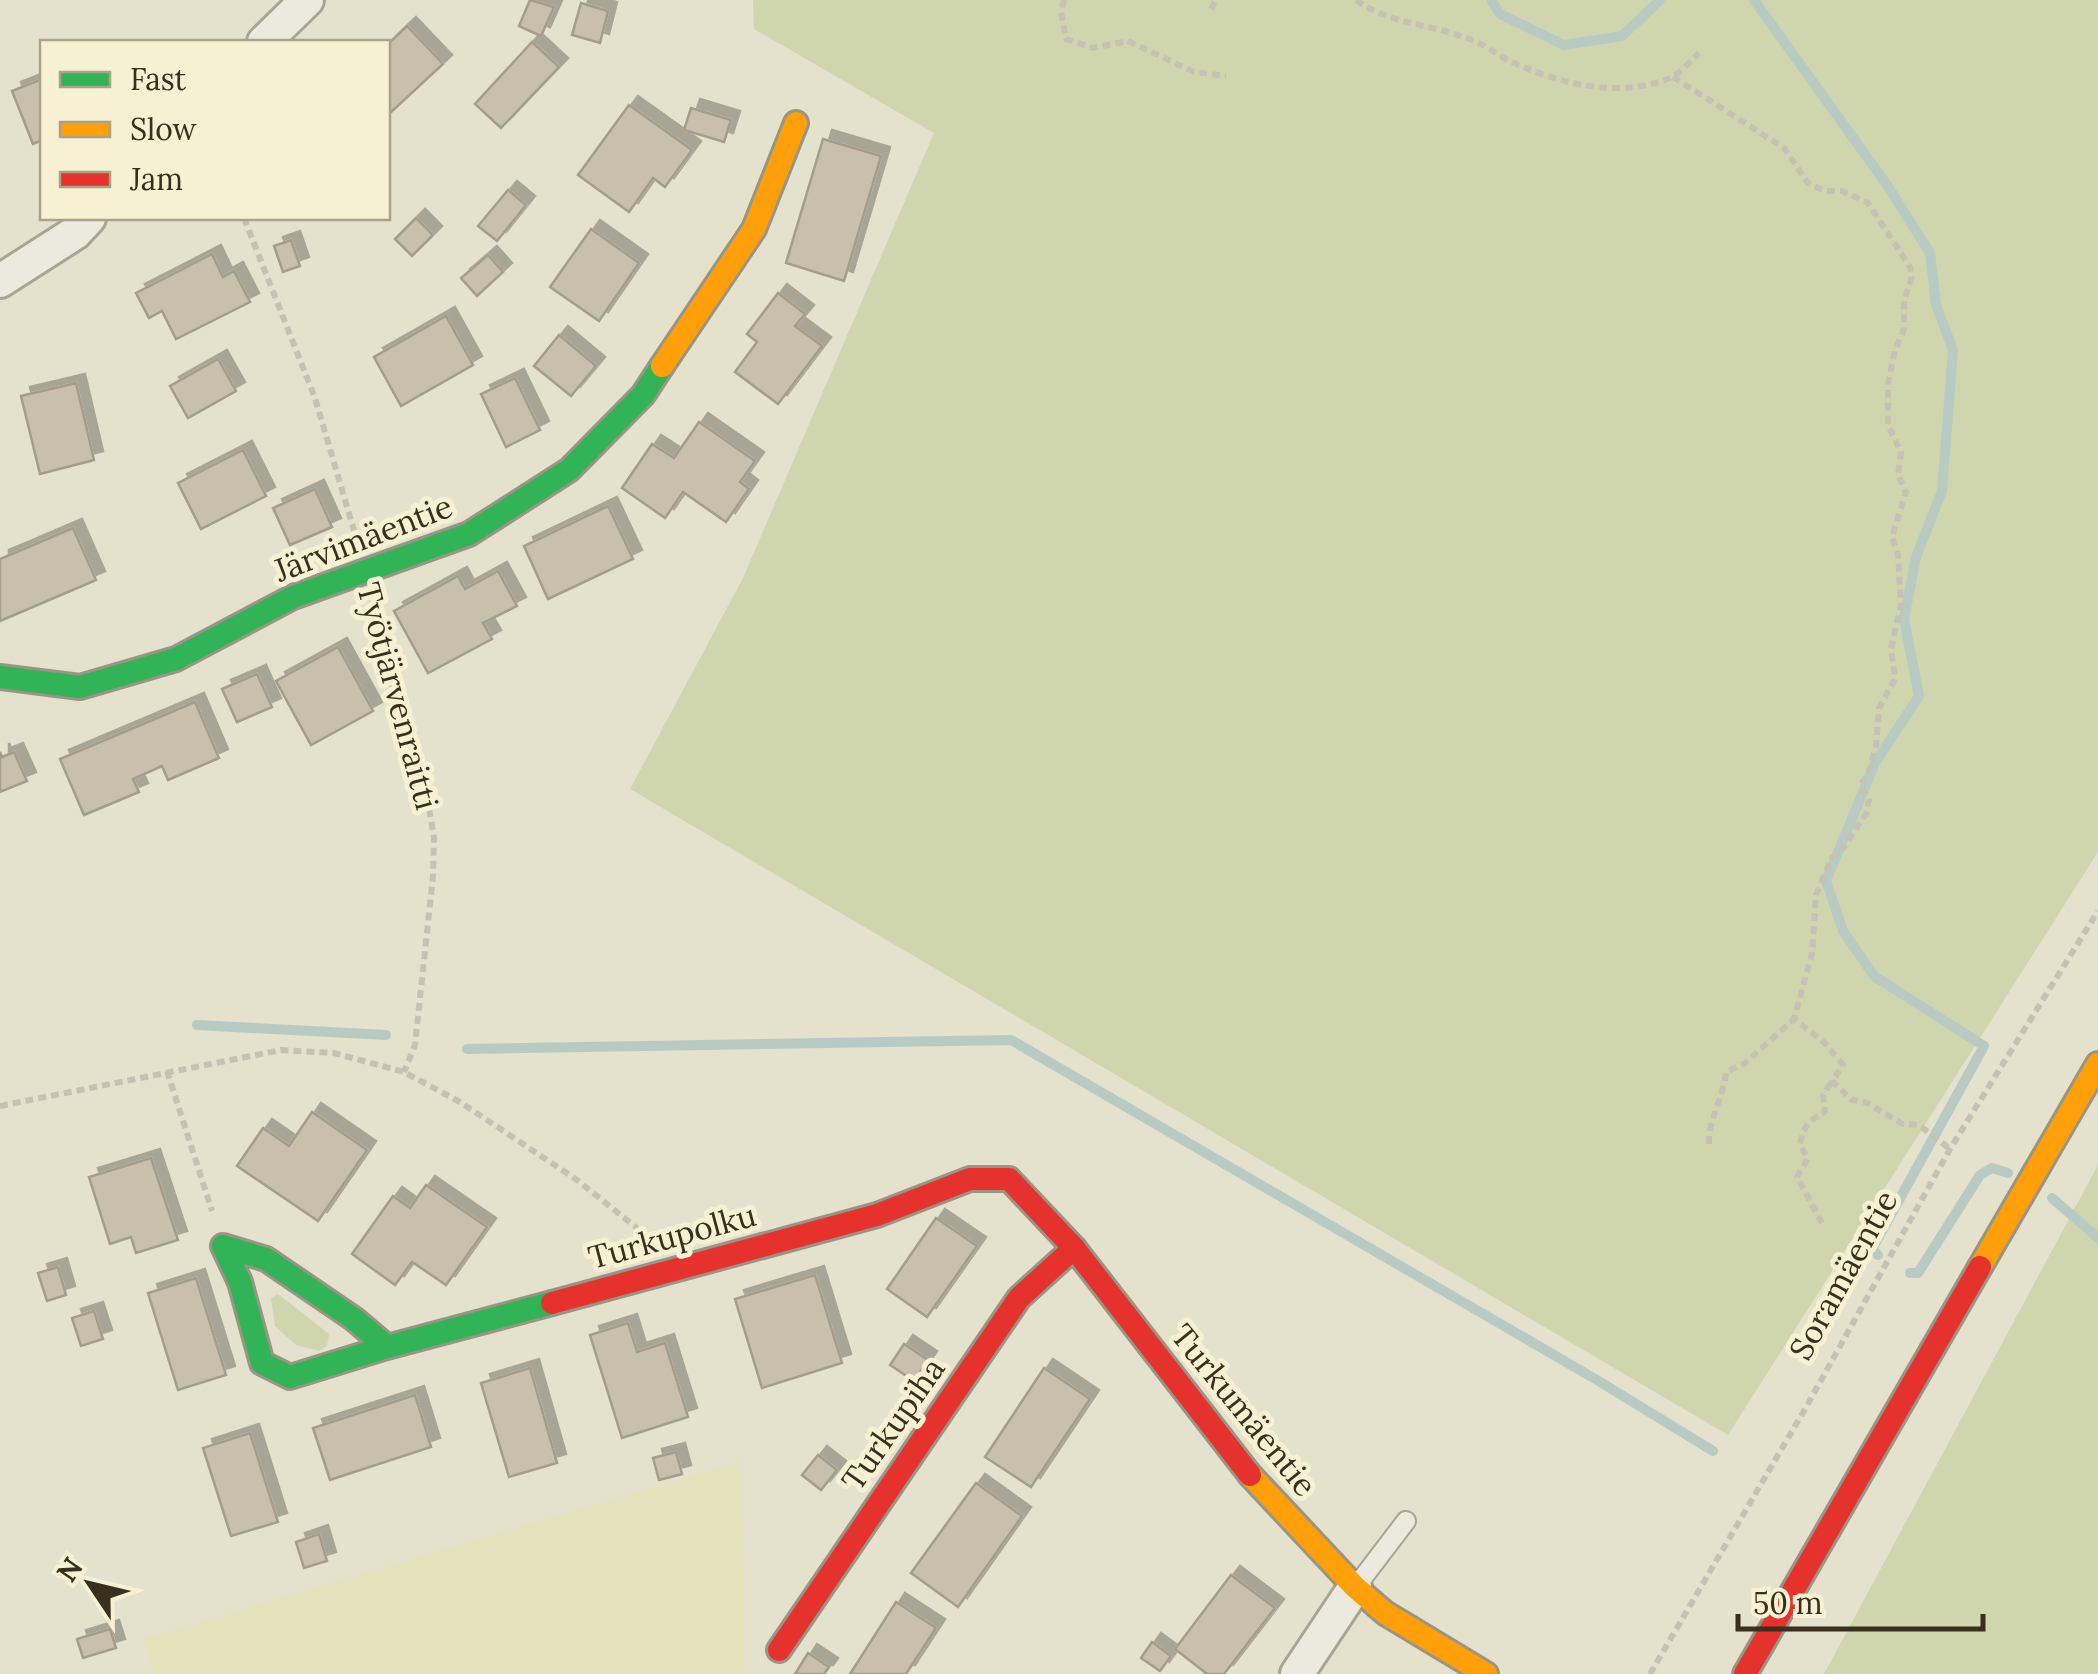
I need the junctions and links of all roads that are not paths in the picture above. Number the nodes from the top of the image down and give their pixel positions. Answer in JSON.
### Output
{"nodes":[{"id":1,"x":307,"y":0,"type":"edge"},
{"id":2,"x":266,"y":40,"type":"edge"},
{"id":3,"x":796,"y":123,"type":"dead end"},
{"id":4,"x":87,"y":220,"type":"edge"},
{"id":5,"x":0,"y":281,"type":"edge"},
{"id":6,"x":0,"y":677,"type":"edge"},
{"id":7,"x":2098,"y":1064,"type":"edge"},
{"id":8,"x":970,"y":1179,"type":"joint"},
{"id":9,"x":1074,"y":1248,"type":"junction"},
{"id":10,"x":387,"y":1347,"type":"junction"},
{"id":11,"x":1406,"y":1521,"type":"dead end"},
{"id":12,"x":1355,"y":1587,"type":"junction"},
{"id":13,"x":778,"y":1650,"type":"dead end"},
{"id":14,"x":1298,"y":1674,"type":"edge"},
{"id":15,"x":1486,"y":1674,"type":"edge"},
{"id":16,"x":1745,"y":1674,"type":"edge"}],
"edges":[{"from":1,"to":2,"type":"street"},
{"from":3,"to":6,"type":"street","name":"Järvimäentie"},
{"from":4,"to":5,"type":"street"},
{"from":7,"to":16,"type":"street"},
{"from":8,"to":9,"type":"street","name":"Turkumäentie"},
{"from":8,"to":10,"type":"street","name":"Turkupolku"},
{"from":9,"to":12,"type":"street","name":"Turkumäentie"},
{"from":9,"to":13,"type":"street","name":"Turkupiha"},
{"from":10,"to":10,"type":"street","name":"Turkupolku"},
{"from":11,"to":12,"type":"lane"},
{"from":12,"to":14,"type":"street"},
{"from":12,"to":15,"type":"street","name":"Turkumäentie"}]}
